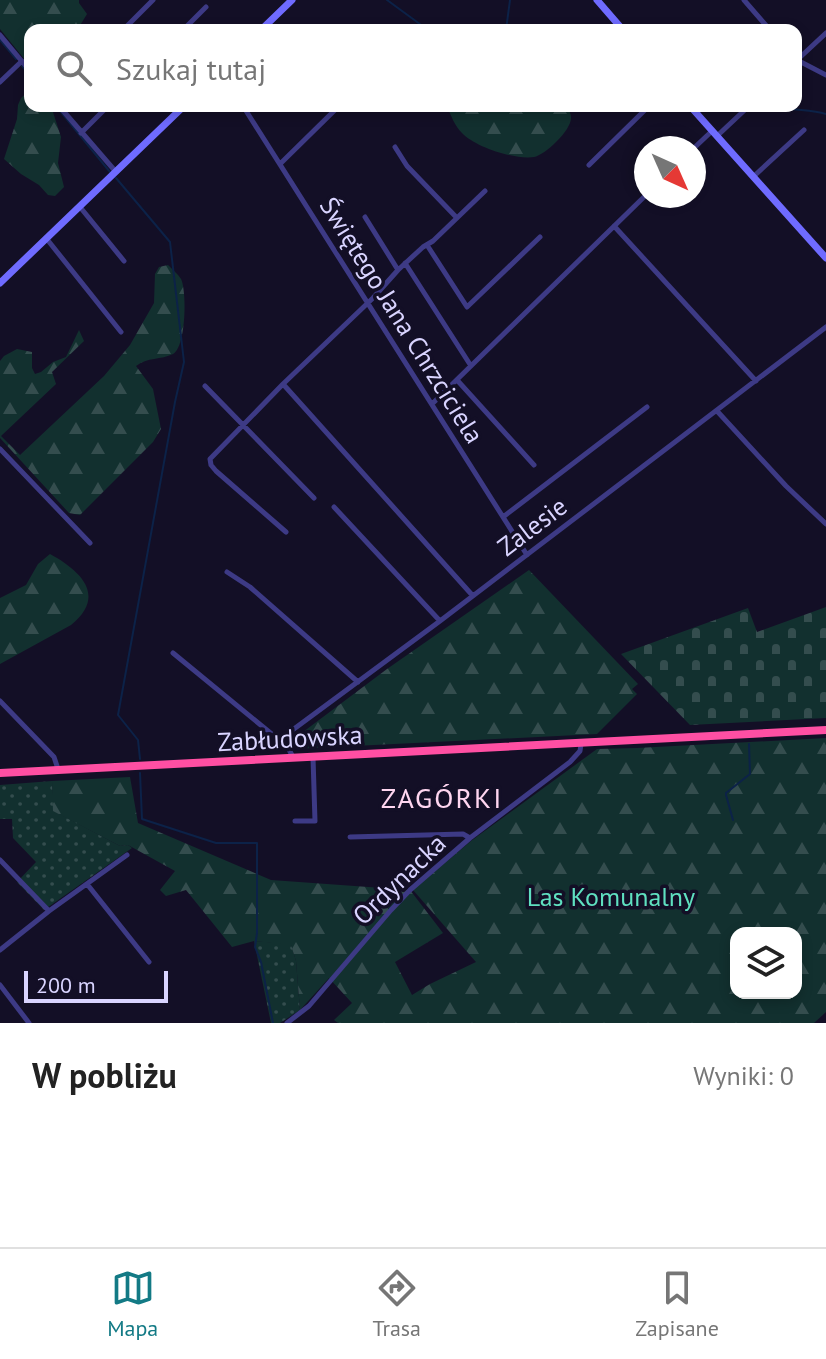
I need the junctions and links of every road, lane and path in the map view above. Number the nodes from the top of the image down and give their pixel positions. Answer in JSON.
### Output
{"nodes":[{"id":1,"x":153,"y":0,"type":"edge"},
{"id":2,"x":292,"y":0,"type":"edge"},
{"id":3,"x":597,"y":0,"type":"edge"},
{"id":4,"x":744,"y":0,"type":"edge"},
{"id":5,"x":206,"y":7,"type":"dead end"},
{"id":6,"x":129,"y":24,"type":"edge"},
{"id":7,"x":189,"y":24,"type":"edge"},
{"id":8,"x":267,"y":24,"type":"edge"},
{"id":9,"x":618,"y":24,"type":"edge"},
{"id":10,"x":765,"y":24,"type":"edge"},
{"id":11,"x":826,"y":33,"type":"edge"},
{"id":12,"x":0,"y":35,"type":"edge"},
{"id":13,"x":802,"y":55,"type":"edge"},
{"id":14,"x":22,"y":61,"type":"junction"},
{"id":15,"x":802,"y":63,"type":"edge"},
{"id":16,"x":24,"y":64,"type":"edge"},
{"id":17,"x":826,"y":75,"type":"edge"},
{"id":18,"x":0,"y":82,"type":"edge"},
{"id":19,"x":64,"y":112,"type":"edge"},
{"id":20,"x":102,"y":112,"type":"edge"},
{"id":21,"x":178,"y":112,"type":"edge"},
{"id":22,"x":333,"y":112,"type":"edge"},
{"id":23,"x":643,"y":112,"type":"edge"},
{"id":24,"x":695,"y":112,"type":"edge"},
{"id":25,"x":741,"y":112,"type":"edge"},
{"id":26,"x":249,"y":114,"type":"edge"},
{"id":27,"x":804,"y":130,"type":"dead end"},
{"id":28,"x":81,"y":133,"type":"junction"},
{"id":29,"x":714,"y":133,"type":"junction"},
{"id":30,"x":706,"y":139,"type":"edge"},
{"id":31,"x":395,"y":147,"type":"dead end"},
{"id":32,"x":280,"y":164,"type":"junction"},
{"id":33,"x":589,"y":165,"type":"dead end"},
{"id":34,"x":116,"y":172,"type":"junction"},
{"id":35,"x":753,"y":177,"type":"junction"},
{"id":36,"x":485,"y":191,"type":"dead end"},
{"id":37,"x":80,"y":207,"type":"junction"},
{"id":38,"x":634,"y":207,"type":"edge"},
{"id":39,"x":365,"y":217,"type":"dead end"},
{"id":40,"x":457,"y":218,"type":"junction"},
{"id":41,"x":614,"y":226,"type":"junction"},
{"id":42,"x":540,"y":237,"type":"dead end"},
{"id":43,"x":46,"y":238,"type":"junction"},
{"id":44,"x":427,"y":245,"type":"junction"},
{"id":45,"x":826,"y":258,"type":"edge"},
{"id":46,"x":124,"y":261,"type":"dead end"},
{"id":47,"x":405,"y":263,"type":"junction"},
{"id":48,"x":398,"y":270,"type":"junction"},
{"id":49,"x":0,"y":283,"type":"edge"},
{"id":50,"x":367,"y":303,"type":"junction"},
{"id":51,"x":826,"y":327,"type":"edge"},
{"id":52,"x":121,"y":332,"type":"dead end"},
{"id":53,"x":471,"y":366,"type":"junction"},
{"id":54,"x":457,"y":380,"type":"junction"},
{"id":55,"x":756,"y":381,"type":"junction"},
{"id":56,"x":283,"y":384,"type":"junction"},
{"id":57,"x":205,"y":386,"type":"dead end"},
{"id":58,"x":432,"y":404,"type":"junction"},
{"id":59,"x":647,"y":407,"type":"dead end"},
{"id":60,"x":717,"y":411,"type":"junction"},
{"id":61,"x":244,"y":425,"type":"junction"},
{"id":62,"x":0,"y":449,"type":"edge"},
{"id":63,"x":534,"y":465,"type":"dead end"},
{"id":64,"x":314,"y":498,"type":"dead end"},
{"id":65,"x":334,"y":507,"type":"dead end"},
{"id":66,"x":503,"y":517,"type":"junction"},
{"id":67,"x":826,"y":524,"type":"edge"},
{"id":68,"x":286,"y":532,"type":"dead end"},
{"id":69,"x":90,"y":543,"type":"dead end"},
{"id":70,"x":527,"y":555,"type":"junction"},
{"id":71,"x":227,"y":572,"type":"dead end"},
{"id":72,"x":473,"y":596,"type":"junction"},
{"id":73,"x":440,"y":621,"type":"junction"},
{"id":74,"x":173,"y":653,"type":"dead end"},
{"id":75,"x":358,"y":682,"type":"junction"},
{"id":76,"x":0,"y":701,"type":"edge"},
{"id":77,"x":826,"y":730,"type":"edge"},
{"id":78,"x":279,"y":740,"type":"junction"},
{"id":79,"x":581,"y":743,"type":"junction"},
{"id":80,"x":293,"y":757,"type":"junction"},
{"id":81,"x":313,"y":757,"type":"junction"},
{"id":82,"x":58,"y":770,"type":"junction"},
{"id":83,"x":0,"y":773,"type":"edge"},
{"id":84,"x":295,"y":821,"type":"dead end"},
{"id":85,"x":350,"y":837,"type":"dead end"},
{"id":86,"x":470,"y":838,"type":"junction"},
{"id":87,"x":127,"y":855,"type":"dead end"},
{"id":88,"x":0,"y":860,"type":"edge"},
{"id":89,"x":87,"y":884,"type":"junction"},
{"id":90,"x":49,"y":911,"type":"junction"},
{"id":91,"x":0,"y":950,"type":"edge"},
{"id":92,"x":149,"y":962,"type":"dead end"},
{"id":93,"x":0,"y":985,"type":"edge"},
{"id":94,"x":29,"y":1023,"type":"edge"},
{"id":95,"x":287,"y":1023,"type":"edge"}],
"edges":[{"from":1,"to":6,"type":"street"},
{"from":2,"to":8,"type":"street"},
{"from":3,"to":9,"type":"street"},
{"from":4,"to":10,"type":"street"},
{"from":5,"to":7,"type":"street"},
{"from":11,"to":13,"type":"street"},
{"from":12,"to":14,"type":"street"},
{"from":14,"to":16,"type":"street"},
{"from":14,"to":18,"type":"street"},
{"from":15,"to":17,"type":"street"},
{"from":19,"to":28,"type":"street"},
{"from":20,"to":28,"type":"street"},
{"from":21,"to":34,"type":"street"},
{"from":22,"to":32,"type":"street"},
{"from":23,"to":33,"type":"street"},
{"from":24,"to":29,"type":"street"},
{"from":25,"to":29,"type":"street"},
{"from":26,"to":32,"type":"street","name":"Świętego Jana Chrzciciela"},
{"from":27,"to":35,"type":"street"},
{"from":28,"to":34,"type":"street"},
{"from":29,"to":30,"type":"street"},
{"from":29,"to":35,"type":"street"},
{"from":31,"to":40,"type":"street"},
{"from":32,"to":50,"type":"street","name":"Świętego Jana Chrzciciela"},
{"from":34,"to":37,"type":"street"},
{"from":35,"to":45,"type":"street"},
{"from":36,"to":40,"type":"street"},
{"from":37,"to":43,"type":"street"},
{"from":37,"to":46,"type":"street"},
{"from":38,"to":41,"type":"street"},
{"from":39,"to":48,"type":"street"},
{"from":40,"to":44,"type":"street"},
{"from":41,"to":53,"type":"street"},
{"from":41,"to":55,"type":"street"},
{"from":42,"to":44,"type":"street"},
{"from":43,"to":49,"type":"street"},
{"from":43,"to":52,"type":"street"},
{"from":44,"to":47,"type":"street"},
{"from":47,"to":48,"type":"street"},
{"from":47,"to":53,"type":"street"},
{"from":48,"to":50,"type":"street"},
{"from":50,"to":56,"type":"street"},
{"from":50,"to":58,"type":"street","name":"Świętego Jana Chrzciciela"},
{"from":51,"to":55,"type":"street","name":"Zalesie"},
{"from":53,"to":54,"type":"street"},
{"from":54,"to":58,"type":"street"},
{"from":54,"to":63,"type":"street"},
{"from":55,"to":60,"type":"street","name":"Zalesie"},
{"from":56,"to":61,"type":"street"},
{"from":56,"to":72,"type":"street"},
{"from":57,"to":61,"type":"street"},
{"from":58,"to":66,"type":"street","name":"Świętego Jana Chrzciciela"},
{"from":59,"to":66,"type":"street"},
{"from":60,"to":67,"type":"street"},
{"from":60,"to":70,"type":"street","name":"Zalesie"},
{"from":61,"to":64,"type":"street"},
{"from":61,"to":68,"type":"street"},
{"from":62,"to":69,"type":"street"},
{"from":65,"to":73,"type":"street"},
{"from":66,"to":70,"type":"street","name":"Świętego Jana Chrzciciela"},
{"from":70,"to":72,"type":"street","name":"Zalesie"},
{"from":71,"to":75,"type":"street"},
{"from":72,"to":73,"type":"street","name":"Zalesie"},
{"from":73,"to":75,"type":"street","name":"Zalesie"},
{"from":74,"to":78,"type":"street"},
{"from":75,"to":78,"type":"street","name":"Zalesie"},
{"from":76,"to":82,"type":"street"},
{"from":77,"to":79,"type":"highway","name":"Zabłudowska"},
{"from":78,"to":80,"type":"street"},
{"from":79,"to":81,"type":"highway","name":"Zabłudowska"},
{"from":79,"to":86,"type":"street","name":"Ordynacka"},
{"from":80,"to":81,"type":"highway","name":"Zabłudowska"},
{"from":80,"to":82,"type":"highway","name":"Zabłudowska"},
{"from":81,"to":84,"type":"street"},
{"from":82,"to":83,"type":"highway","name":"Zabłudowska"},
{"from":85,"to":86,"type":"street"},
{"from":86,"to":95,"type":"street","name":"Ordynacka"},
{"from":87,"to":89,"type":"street"},
{"from":88,"to":90,"type":"street"},
{"from":89,"to":90,"type":"street"},
{"from":89,"to":92,"type":"street"},
{"from":90,"to":91,"type":"street"},
{"from":93,"to":94,"type":"street"}]}
